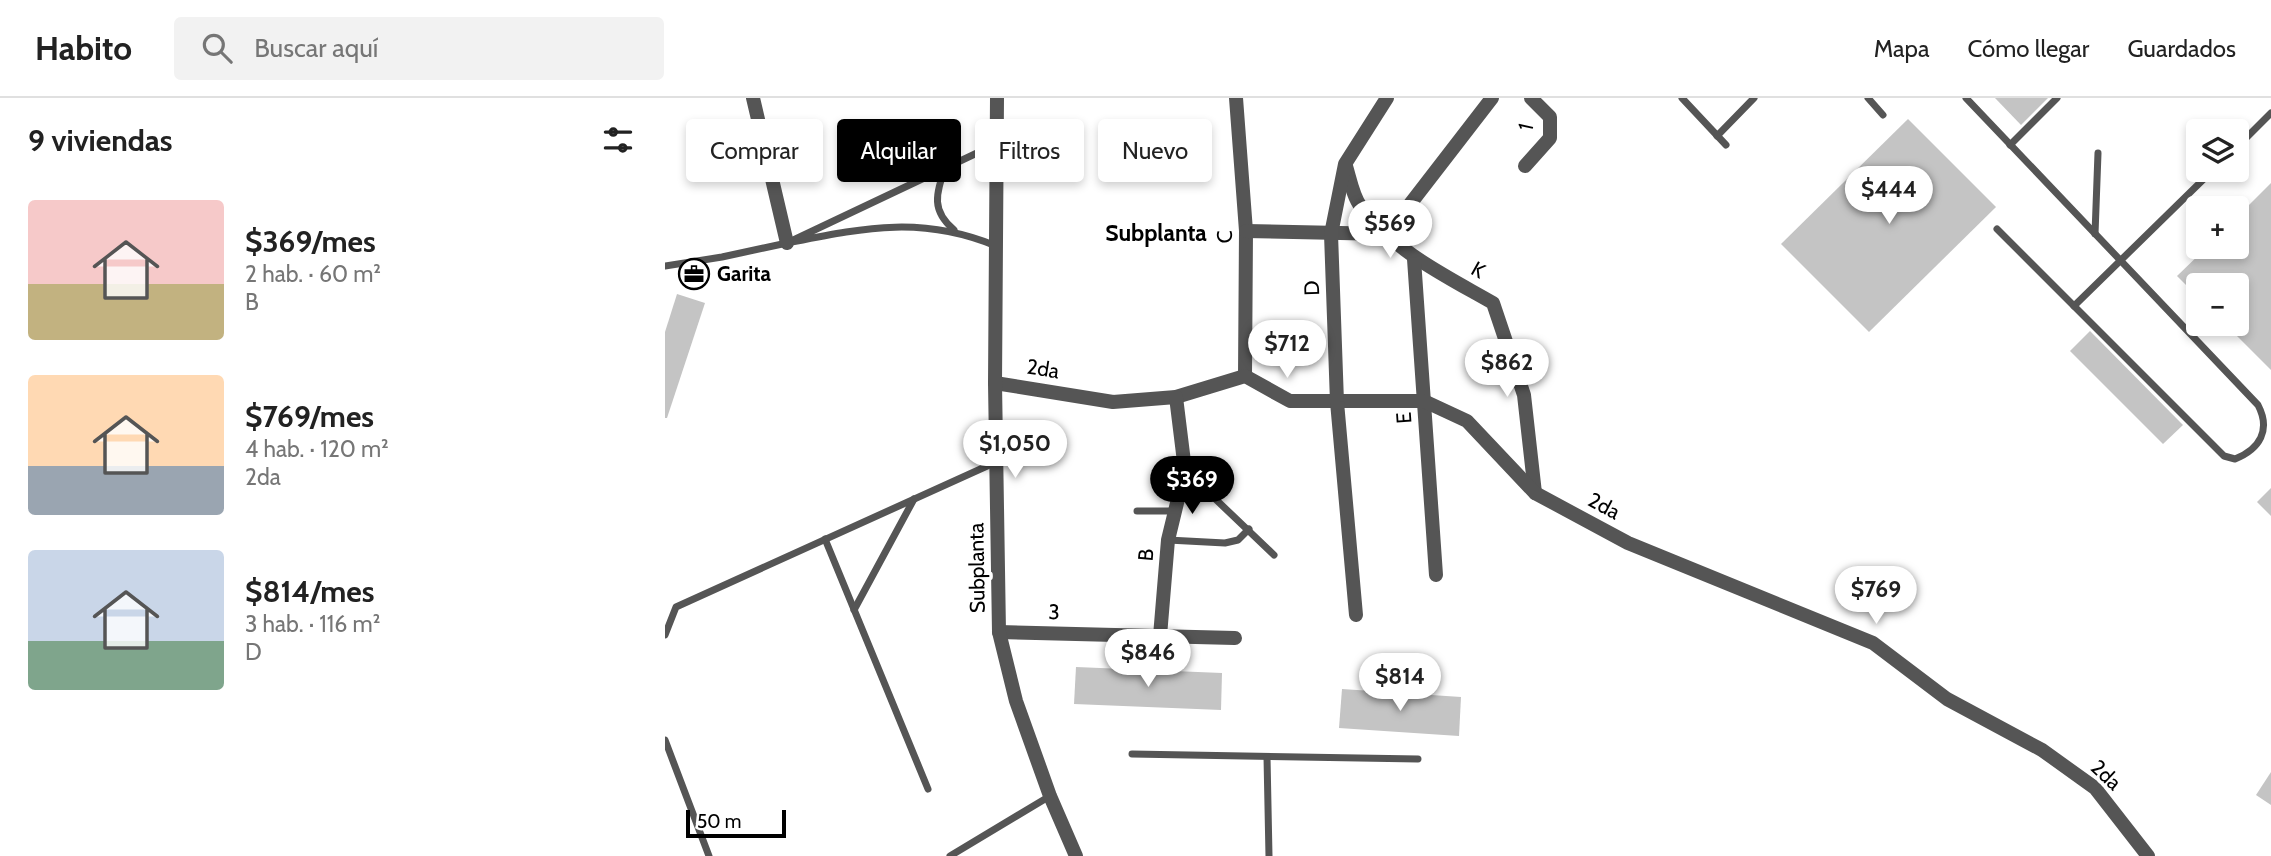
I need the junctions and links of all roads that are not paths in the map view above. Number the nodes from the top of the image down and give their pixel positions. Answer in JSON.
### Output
{"nodes":[{"id":1,"x":753,"y":98,"type":"edge"},
{"id":2,"x":997,"y":98,"type":"edge"},
{"id":3,"x":1235,"y":98,"type":"edge"},
{"id":4,"x":1387,"y":98,"type":"edge"},
{"id":5,"x":1492,"y":98,"type":"edge"},
{"id":6,"x":1531,"y":98,"type":"edge"},
{"id":7,"x":1682,"y":98,"type":"edge"},
{"id":8,"x":1755,"y":98,"type":"edge"},
{"id":9,"x":1868,"y":98,"type":"edge"},
{"id":10,"x":1966,"y":98,"type":"edge"},
{"id":11,"x":2057,"y":98,"type":"edge"},
{"id":12,"x":2271,"y":113,"type":"edge"},
{"id":13,"x":1883,"y":115,"type":"dead end"},
{"id":14,"x":997,"y":119,"type":"edge"},
{"id":15,"x":2249,"y":135,"type":"edge"},
{"id":16,"x":1717,"y":136,"type":"junction"},
{"id":17,"x":1726,"y":145,"type":"dead end"},
{"id":18,"x":2010,"y":145,"type":"junction"},
{"id":19,"x":2098,"y":153,"type":"dead end"},
{"id":20,"x":1345,"y":164,"type":"junction"},
{"id":21,"x":1525,"y":166,"type":"dead end"},
{"id":22,"x":916,"y":182,"type":"edge"},
{"id":23,"x":941,"y":182,"type":"edge"},
{"id":24,"x":997,"y":182,"type":"edge"},
{"id":25,"x":2201,"y":182,"type":"edge"},
{"id":26,"x":1997,"y":229,"type":"dead end"},
{"id":27,"x":1247,"y":231,"type":"junction"},
{"id":28,"x":957,"y":233,"type":"junction"},
{"id":29,"x":1331,"y":233,"type":"junction"},
{"id":30,"x":1387,"y":234,"type":"junction"},
{"id":31,"x":2095,"y":234,"type":"junction"},
{"id":32,"x":787,"y":243,"type":"junction"},
{"id":33,"x":996,"y":246,"type":"junction"},
{"id":34,"x":1414,"y":259,"type":"junction"},
{"id":35,"x":2120,"y":260,"type":"junction"},
{"id":36,"x":665,"y":266,"type":"edge"},
{"id":37,"x":2074,"y":306,"type":"junction"},
{"id":38,"x":1245,"y":376,"type":"junction"},
{"id":39,"x":995,"y":383,"type":"junction"},
{"id":40,"x":1176,"y":397,"type":"junction"},
{"id":41,"x":1424,"y":401,"type":"junction"},
{"id":42,"x":1337,"y":402,"type":"junction"},
{"id":43,"x":997,"y":461,"type":"junction"},
{"id":44,"x":1185,"y":470,"type":"junction"},
{"id":45,"x":1535,"y":493,"type":"junction"},
{"id":46,"x":914,"y":499,"type":"junction"},
{"id":47,"x":1136,"y":511,"type":"dead end"},
{"id":48,"x":1175,"y":511,"type":"junction"},
{"id":49,"x":1249,"y":529,"type":"junction"},
{"id":50,"x":825,"y":539,"type":"junction"},
{"id":51,"x":1168,"y":540,"type":"junction"},
{"id":52,"x":1274,"y":555,"type":"dead end"},
{"id":53,"x":1436,"y":575,"type":"dead end"},
{"id":54,"x":854,"y":610,"type":"junction"},
{"id":55,"x":1356,"y":615,"type":"dead end"},
{"id":56,"x":999,"y":632,"type":"junction"},
{"id":57,"x":665,"y":635,"type":"edge"},
{"id":58,"x":1160,"y":636,"type":"junction"},
{"id":59,"x":1235,"y":638,"type":"dead end"},
{"id":60,"x":665,"y":740,"type":"edge"},
{"id":61,"x":1132,"y":754,"type":"dead end"},
{"id":62,"x":1267,"y":757,"type":"junction"},
{"id":63,"x":1418,"y":759,"type":"dead end"},
{"id":64,"x":928,"y":789,"type":"dead end"},
{"id":65,"x":1050,"y":796,"type":"junction"},
{"id":66,"x":709,"y":856,"type":"edge"},
{"id":67,"x":950,"y":856,"type":"edge"},
{"id":68,"x":1076,"y":856,"type":"edge"},
{"id":69,"x":1269,"y":856,"type":"edge"},
{"id":70,"x":2148,"y":856,"type":"edge"}],
"edges":[{"from":1,"to":32,"type":"street"},
{"from":2,"to":14,"type":"street","name":"Subplanta"},
{"from":3,"to":27,"type":"street","name":"C"},
{"from":4,"to":20,"type":"street","name":"D"},
{"from":5,"to":30,"type":"street"},
{"from":6,"to":21,"type":"street","name":"1"},
{"from":7,"to":16,"type":"lane"},
{"from":8,"to":16,"type":"lane"},
{"from":9,"to":13,"type":"lane"},
{"from":10,"to":18,"type":"lane"},
{"from":11,"to":18,"type":"lane"},
{"from":12,"to":15,"type":"lane"},
{"from":16,"to":17,"type":"lane"},
{"from":18,"to":31,"type":"lane"},
{"from":19,"to":31,"type":"lane"},
{"from":20,"to":29,"type":"street","name":"D"},
{"from":20,"to":30,"type":"street","name":"K"},
{"from":22,"to":32,"type":"lane"},
{"from":23,"to":28,"type":"lane"},
{"from":24,"to":33,"type":"street","name":"Subplanta"},
{"from":25,"to":35,"type":"lane"},
{"from":26,"to":37,"type":"lane"},
{"from":27,"to":29,"type":"street"},
{"from":27,"to":38,"type":"street","name":"C"},
{"from":28,"to":32,"type":"lane"},
{"from":28,"to":33,"type":"lane"},
{"from":29,"to":30,"type":"street"},
{"from":29,"to":42,"type":"street","name":"D"},
{"from":30,"to":34,"type":"street","name":"K"},
{"from":31,"to":35,"type":"lane"},
{"from":32,"to":36,"type":"lane"},
{"from":33,"to":39,"type":"street","name":"Subplanta"},
{"from":34,"to":41,"type":"street","name":"E"},
{"from":34,"to":45,"type":"street","name":"K"},
{"from":35,"to":37,"type":"lane"},
{"from":35,"to":37,"type":"lane"},
{"from":38,"to":40,"type":"street","name":"2da"},
{"from":38,"to":42,"type":"street","name":"2da"},
{"from":39,"to":40,"type":"street","name":"2da"},
{"from":39,"to":43,"type":"street","name":"Subplanta"},
{"from":40,"to":44,"type":"street","name":"B"},
{"from":41,"to":42,"type":"street","name":"2da"},
{"from":41,"to":45,"type":"street","name":"2da"},
{"from":41,"to":53,"type":"street","name":"E"},
{"from":42,"to":55,"type":"street","name":"D"},
{"from":43,"to":46,"type":"lane"},
{"from":43,"to":56,"type":"street","name":"Subplanta"},
{"from":44,"to":48,"type":"street","name":"B"},
{"from":44,"to":49,"type":"lane"},
{"from":45,"to":70,"type":"street","name":"2da"},
{"from":46,"to":50,"type":"lane"},
{"from":46,"to":54,"type":"lane"},
{"from":47,"to":48,"type":"lane"},
{"from":48,"to":51,"type":"street","name":"B"},
{"from":49,"to":51,"type":"lane"},
{"from":49,"to":52,"type":"lane"},
{"from":50,"to":54,"type":"lane"},
{"from":50,"to":57,"type":"lane"},
{"from":51,"to":58,"type":"street","name":"B"},
{"from":54,"to":64,"type":"lane"},
{"from":56,"to":58,"type":"street","name":"3"},
{"from":56,"to":65,"type":"street","name":"Subplanta"},
{"from":58,"to":59,"type":"street","name":"3"},
{"from":60,"to":66,"type":"lane"},
{"from":61,"to":62,"type":"lane"},
{"from":62,"to":63,"type":"lane"},
{"from":62,"to":69,"type":"lane"},
{"from":65,"to":67,"type":"lane"},
{"from":65,"to":68,"type":"street","name":"Subplanta"}]}
